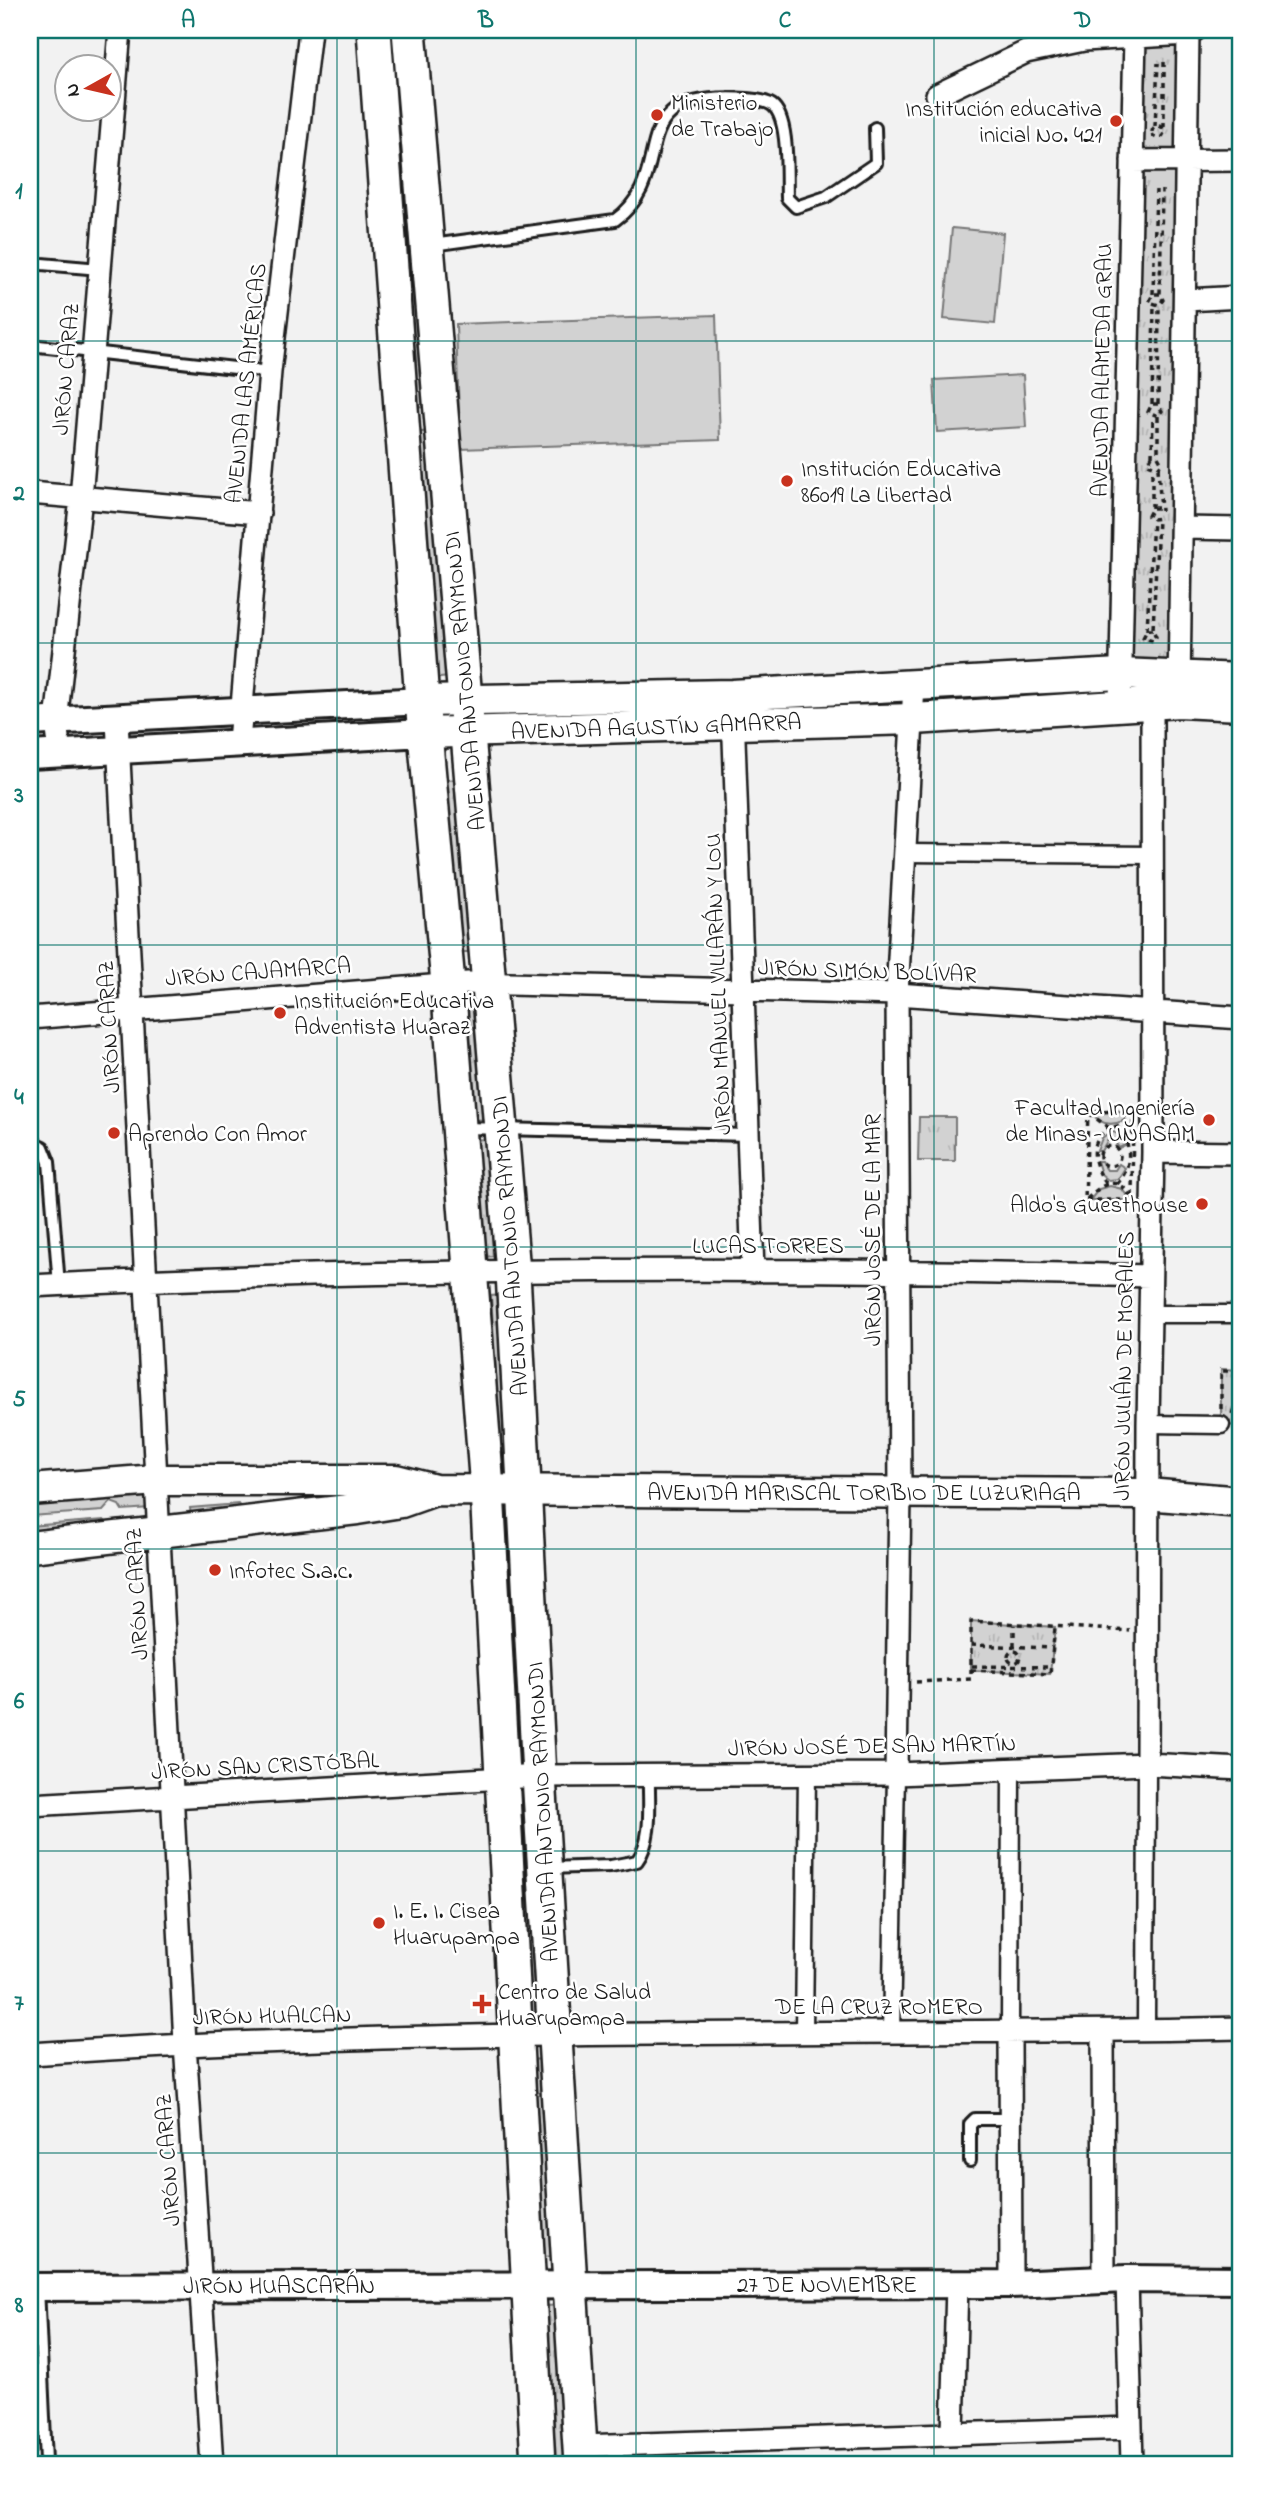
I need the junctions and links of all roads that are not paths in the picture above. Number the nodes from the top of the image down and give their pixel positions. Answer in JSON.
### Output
{"nodes":[{"id":1,"x":120,"y":30,"type":"edge"},
{"id":2,"x":310,"y":30,"type":"edge"},
{"id":3,"x":374,"y":30,"type":"edge"},
{"id":4,"x":409,"y":30,"type":"edge"},
{"id":5,"x":1192,"y":32,"type":"edge"},
{"id":6,"x":1135,"y":36,"type":"junction"},
{"id":7,"x":937,"y":95,"type":"dead end"},
{"id":8,"x":875,"y":128,"type":"dead end"},
{"id":9,"x":420,"y":154,"type":"junction"},
{"id":10,"x":383,"y":157,"type":"junction"},
{"id":11,"x":1241,"y":160,"type":"edge"},
{"id":12,"x":1186,"y":161,"type":"junction"},
{"id":13,"x":1132,"y":162,"type":"junction"},
{"id":14,"x":427,"y":246,"type":"junction"},
{"id":15,"x":30,"y":263,"type":"edge"},
{"id":16,"x":100,"y":269,"type":"junction"},
{"id":17,"x":1241,"y":297,"type":"edge"},
{"id":18,"x":1186,"y":300,"type":"junction"},
{"id":19,"x":30,"y":345,"type":"edge"},
{"id":20,"x":92,"y":354,"type":"junction"},
{"id":21,"x":270,"y":372,"type":"junction"},
{"id":22,"x":440,"y":420,"type":"junction"},
{"id":23,"x":402,"y":424,"type":"junction"},
{"id":24,"x":30,"y":493,"type":"edge"},
{"id":25,"x":81,"y":498,"type":"junction"},
{"id":26,"x":259,"y":513,"type":"junction"},
{"id":27,"x":1182,"y":528,"type":"junction"},
{"id":28,"x":1241,"y":529,"type":"edge"},
{"id":29,"x":1120,"y":674,"type":"junction"},
{"id":30,"x":1241,"y":679,"type":"edge"},
{"id":31,"x":914,"y":685,"type":"junction"},
{"id":32,"x":1170,"y":694,"type":"junction"},
{"id":33,"x":732,"y":695,"type":"junction"},
{"id":34,"x":1120,"y":705,"type":"junction"},
{"id":35,"x":1241,"y":705,"type":"edge"},
{"id":36,"x":243,"y":711,"type":"junction"},
{"id":37,"x":467,"y":716,"type":"junction"},
{"id":38,"x":423,"y":717,"type":"junction"},
{"id":39,"x":914,"y":719,"type":"junction"},
{"id":40,"x":117,"y":720,"type":"junction"},
{"id":41,"x":30,"y":722,"type":"edge"},
{"id":42,"x":56,"y":722,"type":"junction"},
{"id":43,"x":734,"y":724,"type":"junction"},
{"id":44,"x":239,"y":741,"type":"junction"},
{"id":45,"x":119,"y":752,"type":"junction"},
{"id":46,"x":60,"y":754,"type":"junction"},
{"id":47,"x":30,"y":755,"type":"edge"},
{"id":48,"x":904,"y":853,"type":"junction"},
{"id":49,"x":1153,"y":855,"type":"junction"},
{"id":50,"x":448,"y":983,"type":"junction"},
{"id":51,"x":490,"y":983,"type":"junction"},
{"id":52,"x":742,"y":991,"type":"junction"},
{"id":53,"x":897,"y":994,"type":"junction"},
{"id":54,"x":133,"y":1007,"type":"junction"},
{"id":55,"x":1153,"y":1014,"type":"junction"},
{"id":56,"x":30,"y":1018,"type":"edge"},
{"id":57,"x":1241,"y":1018,"type":"edge"},
{"id":58,"x":500,"y":1127,"type":"junction"},
{"id":59,"x":458,"y":1129,"type":"junction"},
{"id":60,"x":750,"y":1135,"type":"junction"},
{"id":61,"x":30,"y":1141,"type":"edge"},
{"id":62,"x":1241,"y":1153,"type":"edge"},
{"id":63,"x":1134,"y":1156,"type":"junction"},
{"id":64,"x":899,"y":1270,"type":"junction"},
{"id":65,"x":470,"y":1271,"type":"junction"},
{"id":66,"x":753,"y":1271,"type":"junction"},
{"id":67,"x":513,"y":1272,"type":"junction"},
{"id":68,"x":1150,"y":1276,"type":"junction"},
{"id":69,"x":148,"y":1280,"type":"junction"},
{"id":70,"x":59,"y":1285,"type":"junction"},
{"id":71,"x":30,"y":1286,"type":"edge"},
{"id":72,"x":1150,"y":1314,"type":"junction"},
{"id":73,"x":1241,"y":1314,"type":"edge"},
{"id":74,"x":1148,"y":1423,"type":"junction"},
{"id":75,"x":1221,"y":1424,"type":"road end"},
{"id":76,"x":156,"y":1480,"type":"junction"},
{"id":77,"x":487,"y":1489,"type":"junction"},
{"id":78,"x":30,"y":1490,"type":"edge"},
{"id":79,"x":435,"y":1490,"type":"junction"},
{"id":80,"x":525,"y":1490,"type":"junction"},
{"id":81,"x":900,"y":1493,"type":"junction"},
{"id":82,"x":1147,"y":1494,"type":"junction"},
{"id":83,"x":1241,"y":1502,"type":"edge"},
{"id":84,"x":159,"y":1532,"type":"junction"},
{"id":85,"x":30,"y":1547,"type":"edge"},
{"id":86,"x":1147,"y":1764,"type":"junction"},
{"id":87,"x":1241,"y":1769,"type":"edge"},
{"id":88,"x":1010,"y":1770,"type":"junction"},
{"id":89,"x":807,"y":1773,"type":"junction"},
{"id":90,"x":649,"y":1774,"type":"junction"},
{"id":91,"x":896,"y":1774,"type":"junction"},
{"id":92,"x":539,"y":1776,"type":"junction"},
{"id":93,"x":503,"y":1777,"type":"junction"},
{"id":94,"x":174,"y":1797,"type":"junction"},
{"id":95,"x":30,"y":1805,"type":"edge"},
{"id":96,"x":545,"y":1869,"type":"junction"},
{"id":97,"x":548,"y":1919,"type":"junction"},
{"id":98,"x":511,"y":1920,"type":"junction"},
{"id":99,"x":1241,"y":2028,"type":"edge"},
{"id":100,"x":1146,"y":2030,"type":"junction"},
{"id":101,"x":804,"y":2032,"type":"junction"},
{"id":102,"x":1010,"y":2032,"type":"junction"},
{"id":103,"x":1103,"y":2032,"type":"junction"},
{"id":104,"x":891,"y":2033,"type":"junction"},
{"id":105,"x":516,"y":2035,"type":"junction"},
{"id":106,"x":555,"y":2036,"type":"junction"},
{"id":107,"x":185,"y":2043,"type":"junction"},
{"id":108,"x":30,"y":2054,"type":"edge"},
{"id":109,"x":1011,"y":2119,"type":"junction"},
{"id":110,"x":970,"y":2161,"type":"dead end"},
{"id":111,"x":1115,"y":2279,"type":"junction"},
{"id":112,"x":1241,"y":2280,"type":"edge"},
{"id":113,"x":570,"y":2284,"type":"junction"},
{"id":114,"x":957,"y":2284,"type":"junction"},
{"id":115,"x":1011,"y":2284,"type":"junction"},
{"id":116,"x":201,"y":2285,"type":"junction"},
{"id":117,"x":527,"y":2286,"type":"junction"},
{"id":118,"x":34,"y":2287,"type":"edge"},
{"id":119,"x":1131,"y":2428,"type":"junction"},
{"id":120,"x":953,"y":2434,"type":"junction"},
{"id":121,"x":580,"y":2455,"type":"edge"},
{"id":122,"x":46,"y":2461,"type":"dead end"},
{"id":123,"x":212,"y":2464,"type":"edge"},
{"id":124,"x":538,"y":2464,"type":"edge"},
{"id":125,"x":1132,"y":2464,"type":"edge"}],
"edges":[{"from":1,"to":16,"type":"street","name":"JIRÓN CARAZ"},
{"from":2,"to":21,"type":"street","name":"AVENIDA LAS AMÉRICAS"},
{"from":3,"to":10,"type":"main road","name":"AVENIDA ANTONIO RAYMONDI"},
{"from":4,"to":9,"type":"main road","name":"AVENIDA ANTONIO RAYMONDI"},
{"from":5,"to":6,"type":"street"},
{"from":5,"to":12,"type":"street"},
{"from":6,"to":7,"type":"street"},
{"from":6,"to":13,"type":"street","name":"AVENIDA ALAMEDA GRAU"},
{"from":8,"to":14,"type":"lane"},
{"from":9,"to":10,"type":"main road"},
{"from":9,"to":14,"type":"main road","name":"AVENIDA ANTONIO RAYMONDI"},
{"from":10,"to":23,"type":"main road","name":"AVENIDA ANTONIO RAYMONDI"},
{"from":11,"to":12,"type":"street"},
{"from":12,"to":13,"type":"street"},
{"from":12,"to":18,"type":"street"},
{"from":13,"to":29,"type":"street","name":"AVENIDA ALAMEDA GRAU"},
{"from":14,"to":22,"type":"main road","name":"AVENIDA ANTONIO RAYMONDI"},
{"from":15,"to":16,"type":"lane"},
{"from":16,"to":20,"type":"street","name":"JIRÓN CARAZ"},
{"from":17,"to":18,"type":"street"},
{"from":18,"to":27,"type":"street"},
{"from":19,"to":20,"type":"lane"},
{"from":20,"to":21,"type":"lane"},
{"from":20,"to":25,"type":"street","name":"JIRÓN CARAZ"},
{"from":21,"to":26,"type":"street","name":"AVENIDA LAS AMÉRICAS"},
{"from":22,"to":23,"type":"main road"},
{"from":22,"to":37,"type":"main road","name":"AVENIDA ANTONIO RAYMONDI"},
{"from":23,"to":38,"type":"main road","name":"AVENIDA ANTONIO RAYMONDI"},
{"from":24,"to":25,"type":"street"},
{"from":25,"to":26,"type":"street"},
{"from":25,"to":42,"type":"street","name":"JIRÓN CARAZ"},
{"from":26,"to":36,"type":"street","name":"AVENIDA LAS AMÉRICAS"},
{"from":27,"to":28,"type":"street"},
{"from":27,"to":32,"type":"street"},
{"from":29,"to":31,"type":"main road","name":"AVENIDA AGUSTÍN GAMARRA"},
{"from":29,"to":32,"type":"main road","name":"AVENIDA AGUSTÍN GAMARRA"},
{"from":29,"to":34,"type":"street","name":"AVENIDA ALAMEDA GRAU"},
{"from":30,"to":32,"type":"main road","name":"AVENIDA AGUSTÍN GAMARRA"},
{"from":31,"to":33,"type":"main road","name":"AVENIDA AGUSTÍN GAMARRA"},
{"from":31,"to":39,"type":"street","name":"JIRÓN JOSÉ DE LA MAR"},
{"from":32,"to":34,"type":"main road","name":"AVENIDA AGUSTÍN GAMARRA"},
{"from":32,"to":35,"type":"main road","name":"AVENIDA AGUSTÍN GAMARRA"},
{"from":32,"to":49,"type":"street","name":"JIRÓN JULIÁN DE MORALES"},
{"from":33,"to":37,"type":"main road","name":"AVENIDA AGUSTÍN GAMARRA"},
{"from":33,"to":43,"type":"street","name":"JIRÓN MANUEL VILLARÁN Y LOU"},
{"from":34,"to":39,"type":"main road","name":"AVENIDA AGUSTÍN GAMARRA"},
{"from":36,"to":38,"type":"street","name":"AVENIDA AGUSTÍN GAMARRA"},
{"from":36,"to":40,"type":"street","name":"AVENIDA AGUSTÍN GAMARRA"},
{"from":36,"to":44,"type":"street","name":"AVENIDA LAS AMÉRICAS"},
{"from":37,"to":38,"type":"main road","name":"AVENIDA AGUSTÍN GAMARRA"},
{"from":37,"to":43,"type":"main road","name":"AVENIDA AGUSTÍN GAMARRA"},
{"from":37,"to":51,"type":"main road","name":"AVENIDA ANTONIO RAYMONDI"},
{"from":38,"to":44,"type":"street","name":"AVENIDA AGUSTÍN GAMARRA"},
{"from":38,"to":50,"type":"main road","name":"AVENIDA ANTONIO RAYMONDI"},
{"from":39,"to":43,"type":"main road","name":"AVENIDA AGUSTÍN GAMARRA"},
{"from":39,"to":48,"type":"street","name":"JIRÓN JOSÉ DE LA MAR"},
{"from":40,"to":42,"type":"street","name":"AVENIDA AGUSTÍN GAMARRA"},
{"from":40,"to":45,"type":"street","name":"JIRÓN CARAZ"},
{"from":41,"to":42,"type":"street","name":"AVENIDA AGUSTÍN GAMARRA"},
{"from":42,"to":46,"type":"street","name":"JIRÓN CARAZ"},
{"from":43,"to":52,"type":"street","name":"JIRÓN MANUEL VILLARÁN Y LOU"},
{"from":44,"to":45,"type":"street","name":"AVENIDA AGUSTÍN GAMARRA"},
{"from":45,"to":46,"type":"street","name":"AVENIDA AGUSTÍN GAMARRA"},
{"from":45,"to":54,"type":"street","name":"JIRÓN CARAZ"},
{"from":46,"to":47,"type":"street","name":"AVENIDA AGUSTÍN GAMARRA"},
{"from":48,"to":49,"type":"street"},
{"from":48,"to":53,"type":"street","name":"JIRÓN JOSÉ DE LA MAR"},
{"from":49,"to":55,"type":"street","name":"JIRÓN JULIÁN DE MORALES"},
{"from":50,"to":51,"type":"street","name":"JIRÓN CAJAMARCA"},
{"from":50,"to":54,"type":"street","name":"JIRÓN CAJAMARCA"},
{"from":50,"to":59,"type":"main road","name":"AVENIDA ANTONIO RAYMONDI"},
{"from":51,"to":52,"type":"street","name":"JIRÓN SIMÓN BOLÍVAR"},
{"from":51,"to":58,"type":"main road","name":"AVENIDA ANTONIO RAYMONDI"},
{"from":52,"to":53,"type":"street","name":"JIRÓN SIMÓN BOLÍVAR"},
{"from":52,"to":60,"type":"street","name":"JIRÓN MANUEL VILLARÁN Y LOU"},
{"from":53,"to":55,"type":"street","name":"JIRÓN SIMÓN BOLÍVAR"},
{"from":53,"to":64,"type":"street","name":"JIRÓN JOSÉ DE LA MAR"},
{"from":54,"to":56,"type":"street","name":"JIRÓN CAJAMARCA"},
{"from":54,"to":69,"type":"street","name":"JIRÓN CARAZ"},
{"from":55,"to":57,"type":"street","name":"JIRÓN SIMÓN BOLÍVAR"},
{"from":55,"to":63,"type":"street","name":"JIRÓN JULIÁN DE MORALES"},
{"from":58,"to":59,"type":"lane"},
{"from":58,"to":60,"type":"lane"},
{"from":58,"to":67,"type":"main road","name":"AVENIDA ANTONIO RAYMONDI"},
{"from":59,"to":65,"type":"main road","name":"AVENIDA ANTONIO RAYMONDI"},
{"from":60,"to":66,"type":"street","name":"JIRÓN MANUEL VILLARÁN Y LOU"},
{"from":61,"to":70,"type":"lane"},
{"from":62,"to":63,"type":"street"},
{"from":63,"to":68,"type":"street","name":"JIRÓN JULIÁN DE MORALES"},
{"from":64,"to":66,"type":"street","name":"LUCAS TORRES"},
{"from":64,"to":68,"type":"street","name":"LUCAS TORRES"},
{"from":64,"to":81,"type":"street","name":"JIRÓN JOSÉ DE LA MAR"},
{"from":65,"to":67,"type":"street","name":"LUCAS TORRES"},
{"from":65,"to":69,"type":"street","name":"LUCAS TORRES"},
{"from":65,"to":77,"type":"main road","name":"AVENIDA ANTONIO RAYMONDI"},
{"from":66,"to":67,"type":"street","name":"LUCAS TORRES"},
{"from":67,"to":80,"type":"main road","name":"AVENIDA ANTONIO RAYMONDI"},
{"from":68,"to":72,"type":"street","name":"JIRÓN JULIÁN DE MORALES"},
{"from":69,"to":70,"type":"street","name":"LUCAS TORRES"},
{"from":69,"to":76,"type":"street","name":"JIRÓN CARAZ"},
{"from":70,"to":71,"type":"street","name":"LUCAS TORRES"},
{"from":72,"to":73,"type":"street"},
{"from":72,"to":74,"type":"street","name":"JIRÓN JULIÁN DE MORALES"},
{"from":74,"to":75,"type":"street"},
{"from":74,"to":82,"type":"street","name":"JIRÓN JULIÁN DE MORALES"},
{"from":76,"to":78,"type":"main road"},
{"from":76,"to":79,"type":"main road"},
{"from":76,"to":84,"type":"street","name":"JIRÓN CARAZ"},
{"from":77,"to":79,"type":"main road","name":"AVENIDA MARISCAL TORIBIO DE LUZURIAGA"},
{"from":77,"to":80,"type":"main road","name":"AVENIDA MARISCAL TORIBIO DE LUZURIAGA"},
{"from":77,"to":93,"type":"main road","name":"AVENIDA ANTONIO RAYMONDI"},
{"from":79,"to":84,"type":"main road"},
{"from":80,"to":81,"type":"main road","name":"AVENIDA MARISCAL TORIBIO DE LUZURIAGA"},
{"from":80,"to":92,"type":"main road","name":"AVENIDA ANTONIO RAYMONDI"},
{"from":81,"to":82,"type":"main road","name":"AVENIDA MARISCAL TORIBIO DE LUZURIAGA"},
{"from":81,"to":91,"type":"street","name":"JIRÓN JOSÉ DE LA MAR"},
{"from":82,"to":83,"type":"main road","name":"AVENIDA MARISCAL TORIBIO DE LUZURIAGA"},
{"from":82,"to":86,"type":"street","name":"JIRÓN JULIÁN DE MORALES"},
{"from":84,"to":85,"type":"main road"},
{"from":84,"to":94,"type":"street","name":"JIRÓN CARAZ"},
{"from":86,"to":87,"type":"street","name":"JIRÓN JOSÉ DE SAN MARTÍN"},
{"from":86,"to":88,"type":"street","name":"JIRÓN JOSÉ DE SAN MARTÍN"},
{"from":86,"to":100,"type":"street","name":"JIRÓN JULIÁN DE MORALES"},
{"from":88,"to":91,"type":"street","name":"JIRÓN JOSÉ DE SAN MARTÍN"},
{"from":88,"to":102,"type":"street"},
{"from":89,"to":90,"type":"street","name":"JIRÓN JOSÉ DE SAN MARTÍN"},
{"from":89,"to":91,"type":"street","name":"JIRÓN JOSÉ DE SAN MARTÍN"},
{"from":89,"to":101,"type":"street"},
{"from":90,"to":92,"type":"street","name":"JIRÓN JOSÉ DE SAN MARTÍN"},
{"from":90,"to":96,"type":"lane"},
{"from":91,"to":104,"type":"street"},
{"from":92,"to":93,"type":"street","name":"JIRÓN JOSÉ DE SAN MARTÍN"},
{"from":92,"to":96,"type":"main road","name":"AVENIDA ANTONIO RAYMONDI"},
{"from":93,"to":94,"type":"street","name":"JIRÓN SAN CRISTÓBAL"},
{"from":93,"to":98,"type":"main road","name":"AVENIDA ANTONIO RAYMONDI"},
{"from":94,"to":95,"type":"street","name":"JIRÓN SAN CRISTÓBAL"},
{"from":94,"to":107,"type":"street","name":"JIRÓN CARAZ"},
{"from":96,"to":97,"type":"main road","name":"AVENIDA ANTONIO RAYMONDI"},
{"from":97,"to":98,"type":"street"},
{"from":97,"to":106,"type":"main road","name":"AVENIDA ANTONIO RAYMONDI"},
{"from":98,"to":105,"type":"main road","name":"AVENIDA ANTONIO RAYMONDI"},
{"from":99,"to":100,"type":"street","name":"DE LA CRUZ ROMERO"},
{"from":100,"to":103,"type":"street","name":"DE LA CRUZ ROMERO"},
{"from":101,"to":104,"type":"street","name":"DE LA CRUZ ROMERO"},
{"from":101,"to":106,"type":"street","name":"DE LA CRUZ ROMERO"},
{"from":102,"to":103,"type":"street","name":"DE LA CRUZ ROMERO"},
{"from":102,"to":104,"type":"street","name":"DE LA CRUZ ROMERO"},
{"from":102,"to":109,"type":"street"},
{"from":103,"to":111,"type":"street"},
{"from":105,"to":106,"type":"street","name":"DE LA CRUZ ROMERO"},
{"from":105,"to":107,"type":"street","name":"JIRÓN HUALCAN"},
{"from":105,"to":117,"type":"main road","name":"AVENIDA ANTONIO RAYMONDI"},
{"from":106,"to":113,"type":"main road","name":"AVENIDA ANTONIO RAYMONDI"},
{"from":107,"to":108,"type":"street","name":"JIRÓN HUALCAN"},
{"from":107,"to":116,"type":"street","name":"JIRÓN CARAZ"},
{"from":109,"to":110,"type":"lane"},
{"from":109,"to":115,"type":"street"},
{"from":111,"to":112,"type":"street","name":"27 DE NOVIEMBRE"},
{"from":111,"to":115,"type":"street","name":"27 DE NOVIEMBRE"},
{"from":111,"to":119,"type":"street"},
{"from":113,"to":114,"type":"street","name":"27 DE NOVIEMBRE"},
{"from":113,"to":117,"type":"street","name":"27 DE NOVIEMBRE"},
{"from":113,"to":121,"type":"main road","name":"AVENIDA ANTONIO RAYMONDI"},
{"from":114,"to":115,"type":"street","name":"27 DE NOVIEMBRE"},
{"from":114,"to":120,"type":"street"},
{"from":116,"to":117,"type":"street","name":"JIRÓN HUASCARÁN"},
{"from":116,"to":118,"type":"street","name":"JIRÓN HUASCARÁN"},
{"from":116,"to":123,"type":"street","name":"JIRÓN CARAZ"},
{"from":117,"to":124,"type":"main road","name":"AVENIDA ANTONIO RAYMONDI"},
{"from":118,"to":122,"type":"lane"},
{"from":119,"to":120,"type":"street"},
{"from":119,"to":125,"type":"street"},
{"from":120,"to":121,"type":"street"}]}
